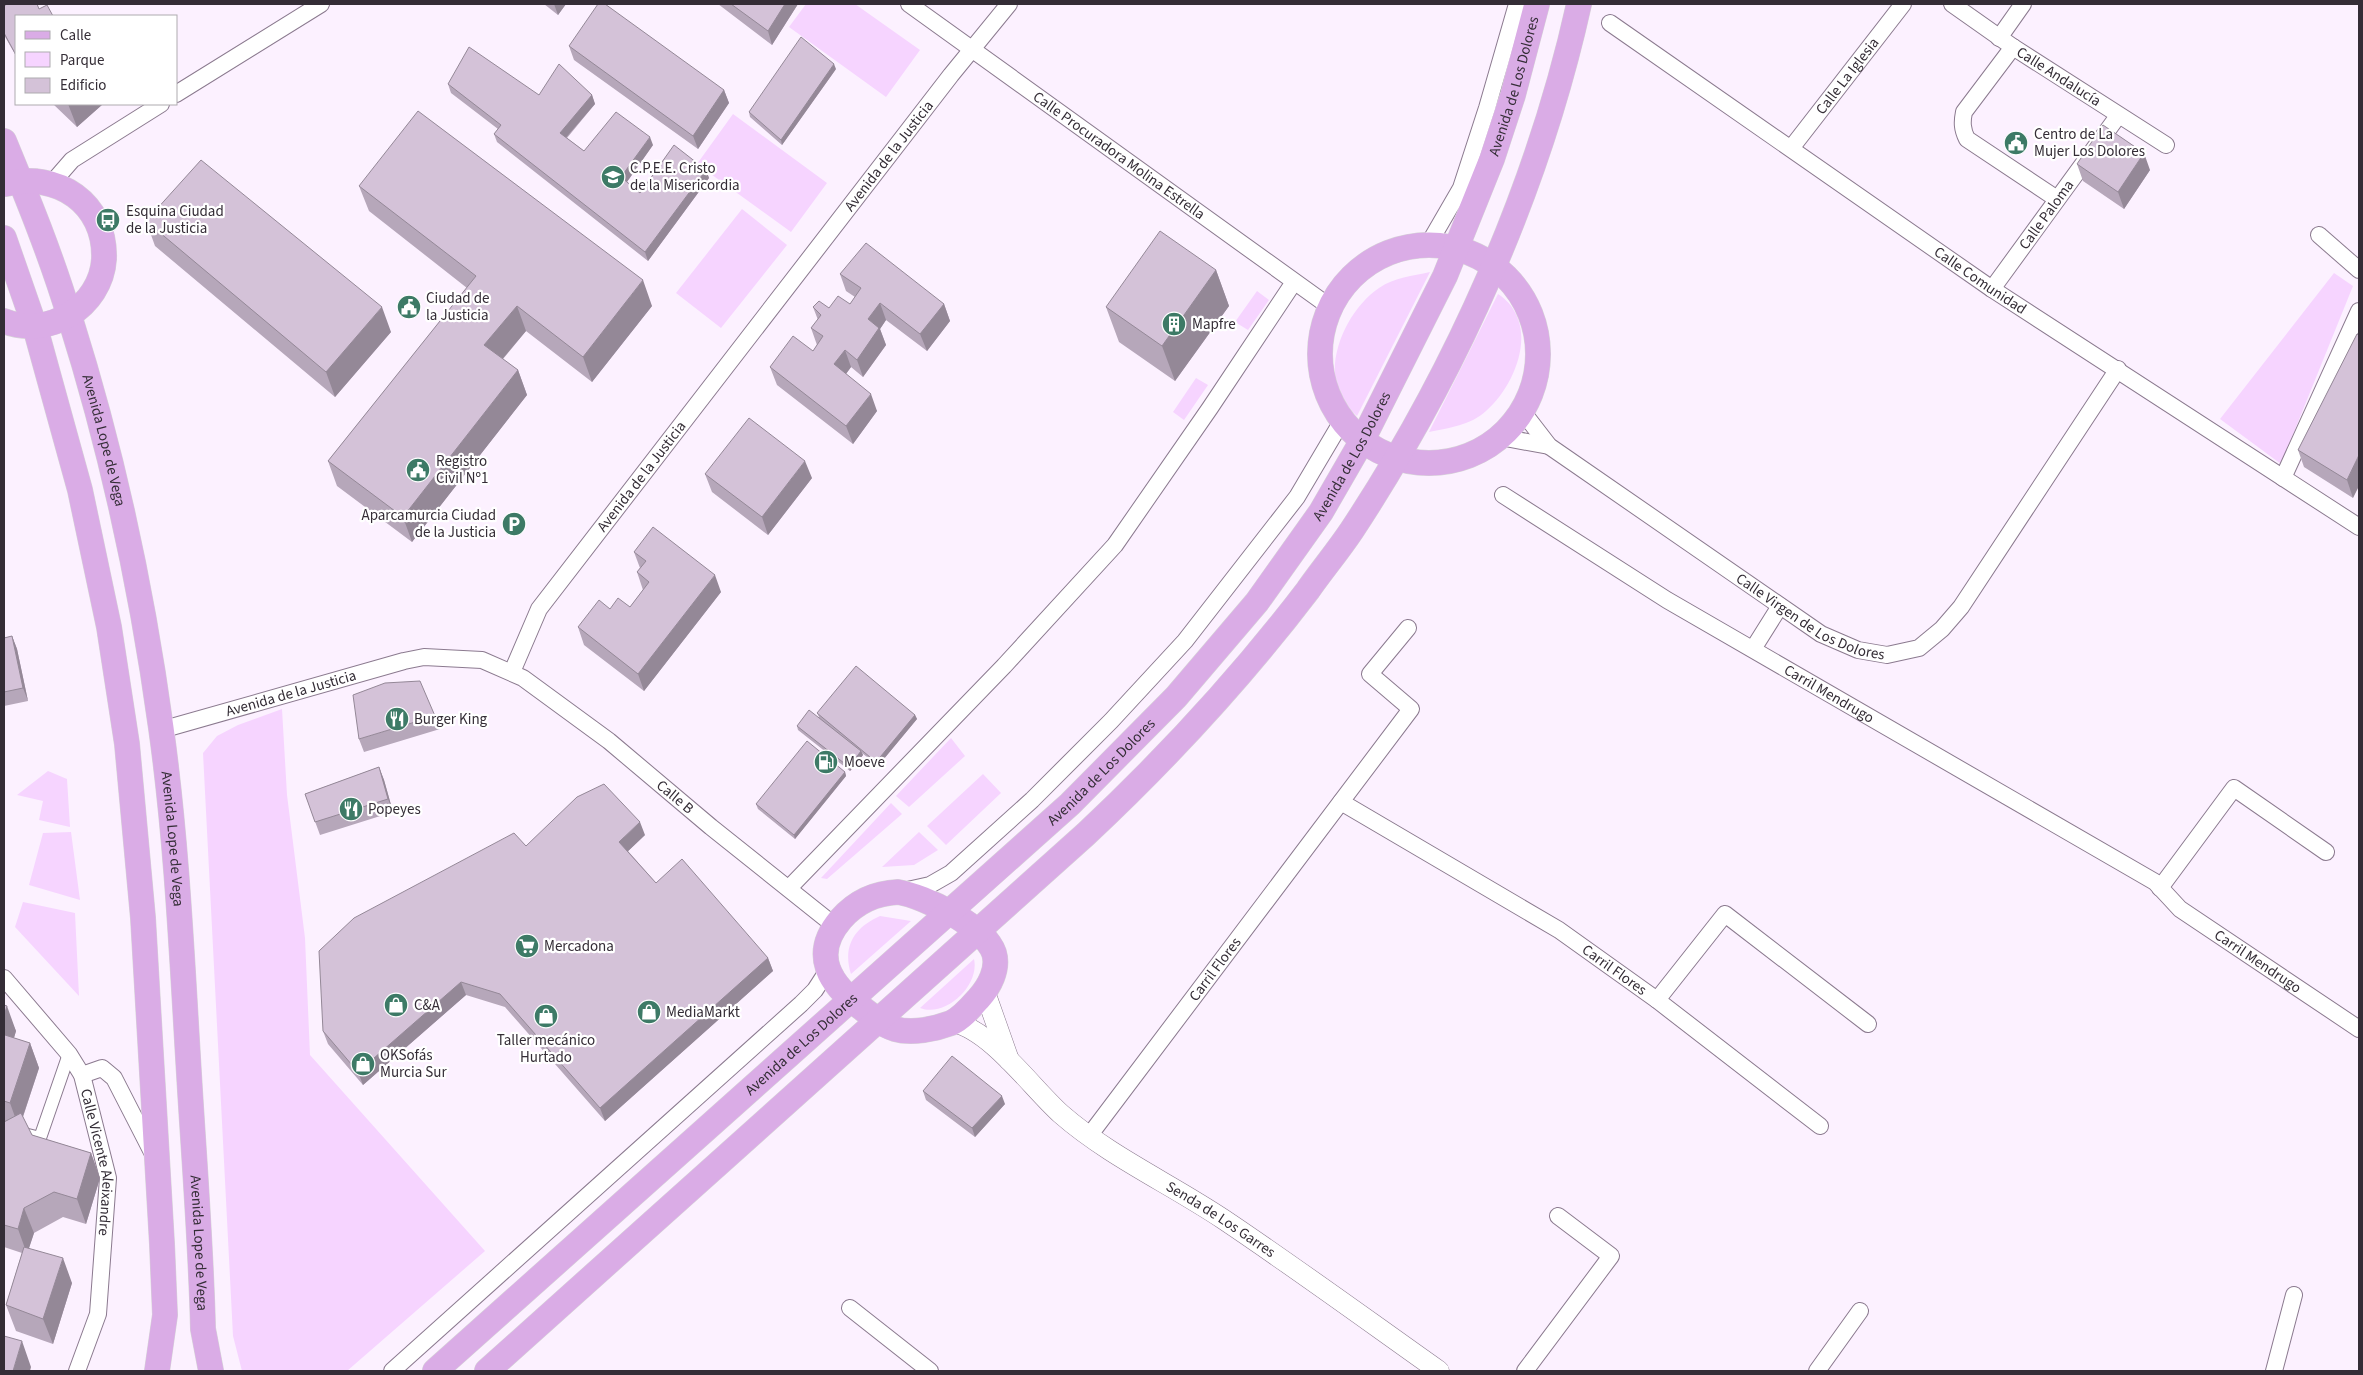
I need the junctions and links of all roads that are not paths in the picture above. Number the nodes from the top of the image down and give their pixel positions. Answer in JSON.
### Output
{"nodes":[{"id":1,"x":321,"y":4,"type":"edge"},
{"id":2,"x":909,"y":4,"type":"edge"},
{"id":3,"x":1010,"y":4,"type":"edge"},
{"id":4,"x":1516,"y":4,"type":"edge"},
{"id":5,"x":1538,"y":4,"type":"edge"},
{"id":6,"x":1579,"y":4,"type":"edge"},
{"id":7,"x":1903,"y":4,"type":"edge"},
{"id":8,"x":1952,"y":4,"type":"edge"},
{"id":9,"x":2023,"y":4,"type":"edge"},
{"id":10,"x":1610,"y":23,"type":"dead end"},
{"id":11,"x":1999,"y":38,"type":"junction"},
{"id":12,"x":2012,"y":47,"type":"junction"},
{"id":13,"x":973,"y":50,"type":"junction"},
{"id":14,"x":178,"y":93,"type":"edge"},
{"id":15,"x":160,"y":105,"type":"edge"},
{"id":16,"x":2118,"y":116,"type":"junction"},
{"id":17,"x":4,"y":141,"type":"edge"},
{"id":18,"x":2166,"y":145,"type":"dead end"},
{"id":19,"x":1792,"y":148,"type":"junction"},
{"id":20,"x":72,"y":160,"type":"junction"},
{"id":21,"x":12,"y":183,"type":"edge"},
{"id":22,"x":52,"y":183,"type":"junction"},
{"id":23,"x":80,"y":198,"type":"junction"},
{"id":24,"x":2057,"y":199,"type":"junction"},
{"id":25,"x":2319,"y":235,"type":"dead end"},
{"id":26,"x":4,"y":238,"type":"edge"},
{"id":27,"x":1428,"y":245,"type":"junction"},
{"id":28,"x":1458,"y":248,"type":"junction"},
{"id":29,"x":1493,"y":266,"type":"junction"},
{"id":30,"x":2359,"y":270,"type":"edge"},
{"id":31,"x":1294,"y":282,"type":"junction"},
{"id":32,"x":1992,"y":289,"type":"junction"},
{"id":33,"x":1330,"y":307,"type":"junction"},
{"id":34,"x":2359,"y":311,"type":"edge"},
{"id":35,"x":70,"y":316,"type":"junction"},
{"id":36,"x":4,"y":321,"type":"edge"},
{"id":37,"x":35,"y":327,"type":"junction"},
{"id":38,"x":2118,"y":369,"type":"junction"},
{"id":39,"x":1522,"y":411,"type":"junction"},
{"id":40,"x":1342,"y":422,"type":"junction"},
{"id":41,"x":1500,"y":437,"type":"junction"},
{"id":42,"x":1362,"y":441,"type":"junction"},
{"id":43,"x":1549,"y":446,"type":"junction"},
{"id":44,"x":1395,"y":458,"type":"junction"},
{"id":45,"x":2283,"y":478,"type":"junction"},
{"id":46,"x":1502,"y":495,"type":"dead end"},
{"id":47,"x":2359,"y":528,"type":"edge"},
{"id":48,"x":1780,"y":606,"type":"junction"},
{"id":49,"x":1408,"y":628,"type":"dead end"},
{"id":50,"x":1753,"y":649,"type":"junction"},
{"id":51,"x":512,"y":672,"type":"junction"},
{"id":52,"x":161,"y":730,"type":"junction"},
{"id":53,"x":1341,"y":802,"type":"junction"},
{"id":54,"x":2326,"y":852,"type":"dead end"},
{"id":55,"x":789,"y":888,"type":"junction"},
{"id":56,"x":2160,"y":888,"type":"junction"},
{"id":57,"x":898,"y":892,"type":"junction"},
{"id":58,"x":950,"y":912,"type":"junction"},
{"id":59,"x":835,"y":926,"type":"junction"},
{"id":60,"x":977,"y":932,"type":"junction"},
{"id":61,"x":828,"y":970,"type":"junction"},
{"id":62,"x":4,"y":978,"type":"edge"},
{"id":63,"x":985,"y":992,"type":"junction"},
{"id":64,"x":1657,"y":1000,"type":"junction"},
{"id":65,"x":852,"y":1001,"type":"junction"},
{"id":66,"x":878,"y":1020,"type":"junction"},
{"id":67,"x":953,"y":1022,"type":"junction"},
{"id":68,"x":1868,"y":1024,"type":"dead end"},
{"id":69,"x":2359,"y":1029,"type":"edge"},
{"id":70,"x":69,"y":1054,"type":"junction"},
{"id":71,"x":1008,"y":1060,"type":"junction"},
{"id":72,"x":82,"y":1076,"type":"junction"},
{"id":73,"x":1820,"y":1126,"type":"dead end"},
{"id":74,"x":4,"y":1129,"type":"edge"},
{"id":75,"x":1089,"y":1136,"type":"junction"},
{"id":76,"x":157,"y":1162,"type":"junction"},
{"id":77,"x":1558,"y":1216,"type":"dead end"},
{"id":78,"x":2294,"y":1295,"type":"dead end"},
{"id":79,"x":850,"y":1308,"type":"dead end"},
{"id":80,"x":1860,"y":1311,"type":"dead end"},
{"id":81,"x":78,"y":1371,"type":"edge"},
{"id":82,"x":158,"y":1371,"type":"edge"},
{"id":83,"x":211,"y":1371,"type":"edge"},
{"id":84,"x":392,"y":1371,"type":"edge"},
{"id":85,"x":435,"y":1371,"type":"edge"},
{"id":86,"x":487,"y":1371,"type":"edge"},
{"id":87,"x":930,"y":1371,"type":"edge"},
{"id":88,"x":1439,"y":1371,"type":"edge"},
{"id":89,"x":1525,"y":1371,"type":"edge"},
{"id":90,"x":1817,"y":1371,"type":"edge"},
{"id":91,"x":2274,"y":1371,"type":"edge"}],
"edges":[{"from":1,"to":14,"type":"street"},
{"from":2,"to":13,"type":"street","name":"Calle Procuradora Molina Estrella"},
{"from":3,"to":13,"type":"street","name":"Avenida de la Justicia"},
{"from":4,"to":27,"type":"street"},
{"from":5,"to":28,"type":"main road","name":"Avenida de Los Dolores"},
{"from":6,"to":29,"type":"main road"},
{"from":7,"to":19,"type":"street","name":"Calle La Iglesia"},
{"from":8,"to":11,"type":"street","name":"Calle Andalucía"},
{"from":9,"to":11,"type":"street"},
{"from":10,"to":19,"type":"street","name":"Calle Comunidad"},
{"from":11,"to":12,"type":"street","name":"Calle Andalucía"},
{"from":12,"to":16,"type":"street","name":"Calle Andalucía"},
{"from":12,"to":24,"type":"street"},
{"from":13,"to":31,"type":"street","name":"Calle Procuradora Molina Estrella"},
{"from":13,"to":51,"type":"street","name":"Avenida de la Justicia"},
{"from":15,"to":20,"type":"street"},
{"from":16,"to":18,"type":"street","name":"Calle Andalucía"},
{"from":16,"to":24,"type":"street","name":"Calle Paloma"},
{"from":17,"to":21,"type":"main road","name":"Avenida Lope de Vega"},
{"from":19,"to":32,"type":"street","name":"Calle Comunidad"},
{"from":20,"to":22,"type":"street"},
{"from":20,"to":23,"type":"street"},
{"from":21,"to":22,"type":"main road"},
{"from":21,"to":35,"type":"main road","name":"Avenida Lope de Vega"},
{"from":22,"to":23,"type":"main road"},
{"from":23,"to":35,"type":"main road"},
{"from":24,"to":32,"type":"street","name":"Calle Paloma"},
{"from":25,"to":30,"type":"street"},
{"from":26,"to":37,"type":"main road"},
{"from":27,"to":28,"type":"main road"},
{"from":27,"to":33,"type":"main road"},
{"from":28,"to":29,"type":"main road"},
{"from":28,"to":42,"type":"main road","name":"Avenida de Los Dolores"},
{"from":29,"to":39,"type":"main road"},
{"from":29,"to":44,"type":"main road"},
{"from":31,"to":33,"type":"street","name":"Calle Procuradora Molina Estrella"},
{"from":31,"to":55,"type":"street"},
{"from":32,"to":38,"type":"street","name":"Calle Comunidad"},
{"from":33,"to":40,"type":"main road"},
{"from":34,"to":45,"type":"street"},
{"from":35,"to":37,"type":"main road"},
{"from":35,"to":52,"type":"main road","name":"Avenida Lope de Vega"},
{"from":36,"to":37,"type":"main road"},
{"from":37,"to":76,"type":"main road"},
{"from":38,"to":45,"type":"street","name":"Calle Comunidad"},
{"from":38,"to":48,"type":"street","name":"Calle Virgen de Los Dolores"},
{"from":39,"to":41,"type":"main road"},
{"from":39,"to":43,"type":"street","name":"Calle Virgen de Los Dolores"},
{"from":40,"to":42,"type":"main road"},
{"from":40,"to":57,"type":"street"},
{"from":41,"to":43,"type":"street","name":"Calle Virgen de Los Dolores"},
{"from":41,"to":44,"type":"main road"},
{"from":42,"to":44,"type":"main road"},
{"from":42,"to":58,"type":"main road","name":"Avenida de Los Dolores"},
{"from":43,"to":48,"type":"street","name":"Calle Virgen de Los Dolores"},
{"from":44,"to":60,"type":"main road"},
{"from":45,"to":47,"type":"street","name":"Calle Comunidad"},
{"from":46,"to":50,"type":"street","name":"Carril Mendrugo"},
{"from":48,"to":50,"type":"street"},
{"from":49,"to":53,"type":"street","name":"Carril Flores"},
{"from":50,"to":56,"type":"street","name":"Carril Mendrugo"},
{"from":51,"to":52,"type":"street","name":"Avenida de la Justicia"},
{"from":51,"to":55,"type":"street","name":"Calle B"},
{"from":52,"to":83,"type":"main road","name":"Avenida Lope de Vega"},
{"from":53,"to":64,"type":"street","name":"Carril Flores"},
{"from":53,"to":75,"type":"street","name":"Carril Flores"},
{"from":54,"to":56,"type":"street"},
{"from":55,"to":59,"type":"street","name":"Calle B"},
{"from":56,"to":69,"type":"street","name":"Carril Mendrugo"},
{"from":57,"to":58,"type":"main road"},
{"from":57,"to":59,"type":"main road"},
{"from":58,"to":60,"type":"main road"},
{"from":58,"to":65,"type":"main road","name":"Avenida de Los Dolores"},
{"from":59,"to":61,"type":"main road"},
{"from":60,"to":63,"type":"main road"},
{"from":60,"to":66,"type":"main road"},
{"from":61,"to":65,"type":"main road"},
{"from":61,"to":84,"type":"street"},
{"from":62,"to":70,"type":"street","name":"Calle Vicente Aleixandre"},
{"from":63,"to":67,"type":"main road"},
{"from":63,"to":71,"type":"street"},
{"from":64,"to":68,"type":"street","name":"Carril Flores"},
{"from":64,"to":73,"type":"street","name":"Carril Flores"},
{"from":65,"to":66,"type":"main road"},
{"from":65,"to":85,"type":"main road","name":"Avenida de Los Dolores"},
{"from":66,"to":67,"type":"main road"},
{"from":66,"to":86,"type":"main road"},
{"from":67,"to":71,"type":"street","name":"Senda de Los Garres"},
{"from":70,"to":72,"type":"street","name":"Calle Vicente Aleixandre"},
{"from":70,"to":74,"type":"street"},
{"from":71,"to":75,"type":"street","name":"Senda de Los Garres"},
{"from":72,"to":76,"type":"street"},
{"from":72,"to":81,"type":"street","name":"Calle Vicente Aleixandre"},
{"from":75,"to":88,"type":"street","name":"Senda de Los Garres"},
{"from":76,"to":82,"type":"main road"},
{"from":77,"to":89,"type":"street"},
{"from":78,"to":91,"type":"street"},
{"from":79,"to":87,"type":"street"},
{"from":80,"to":90,"type":"street"}]}
